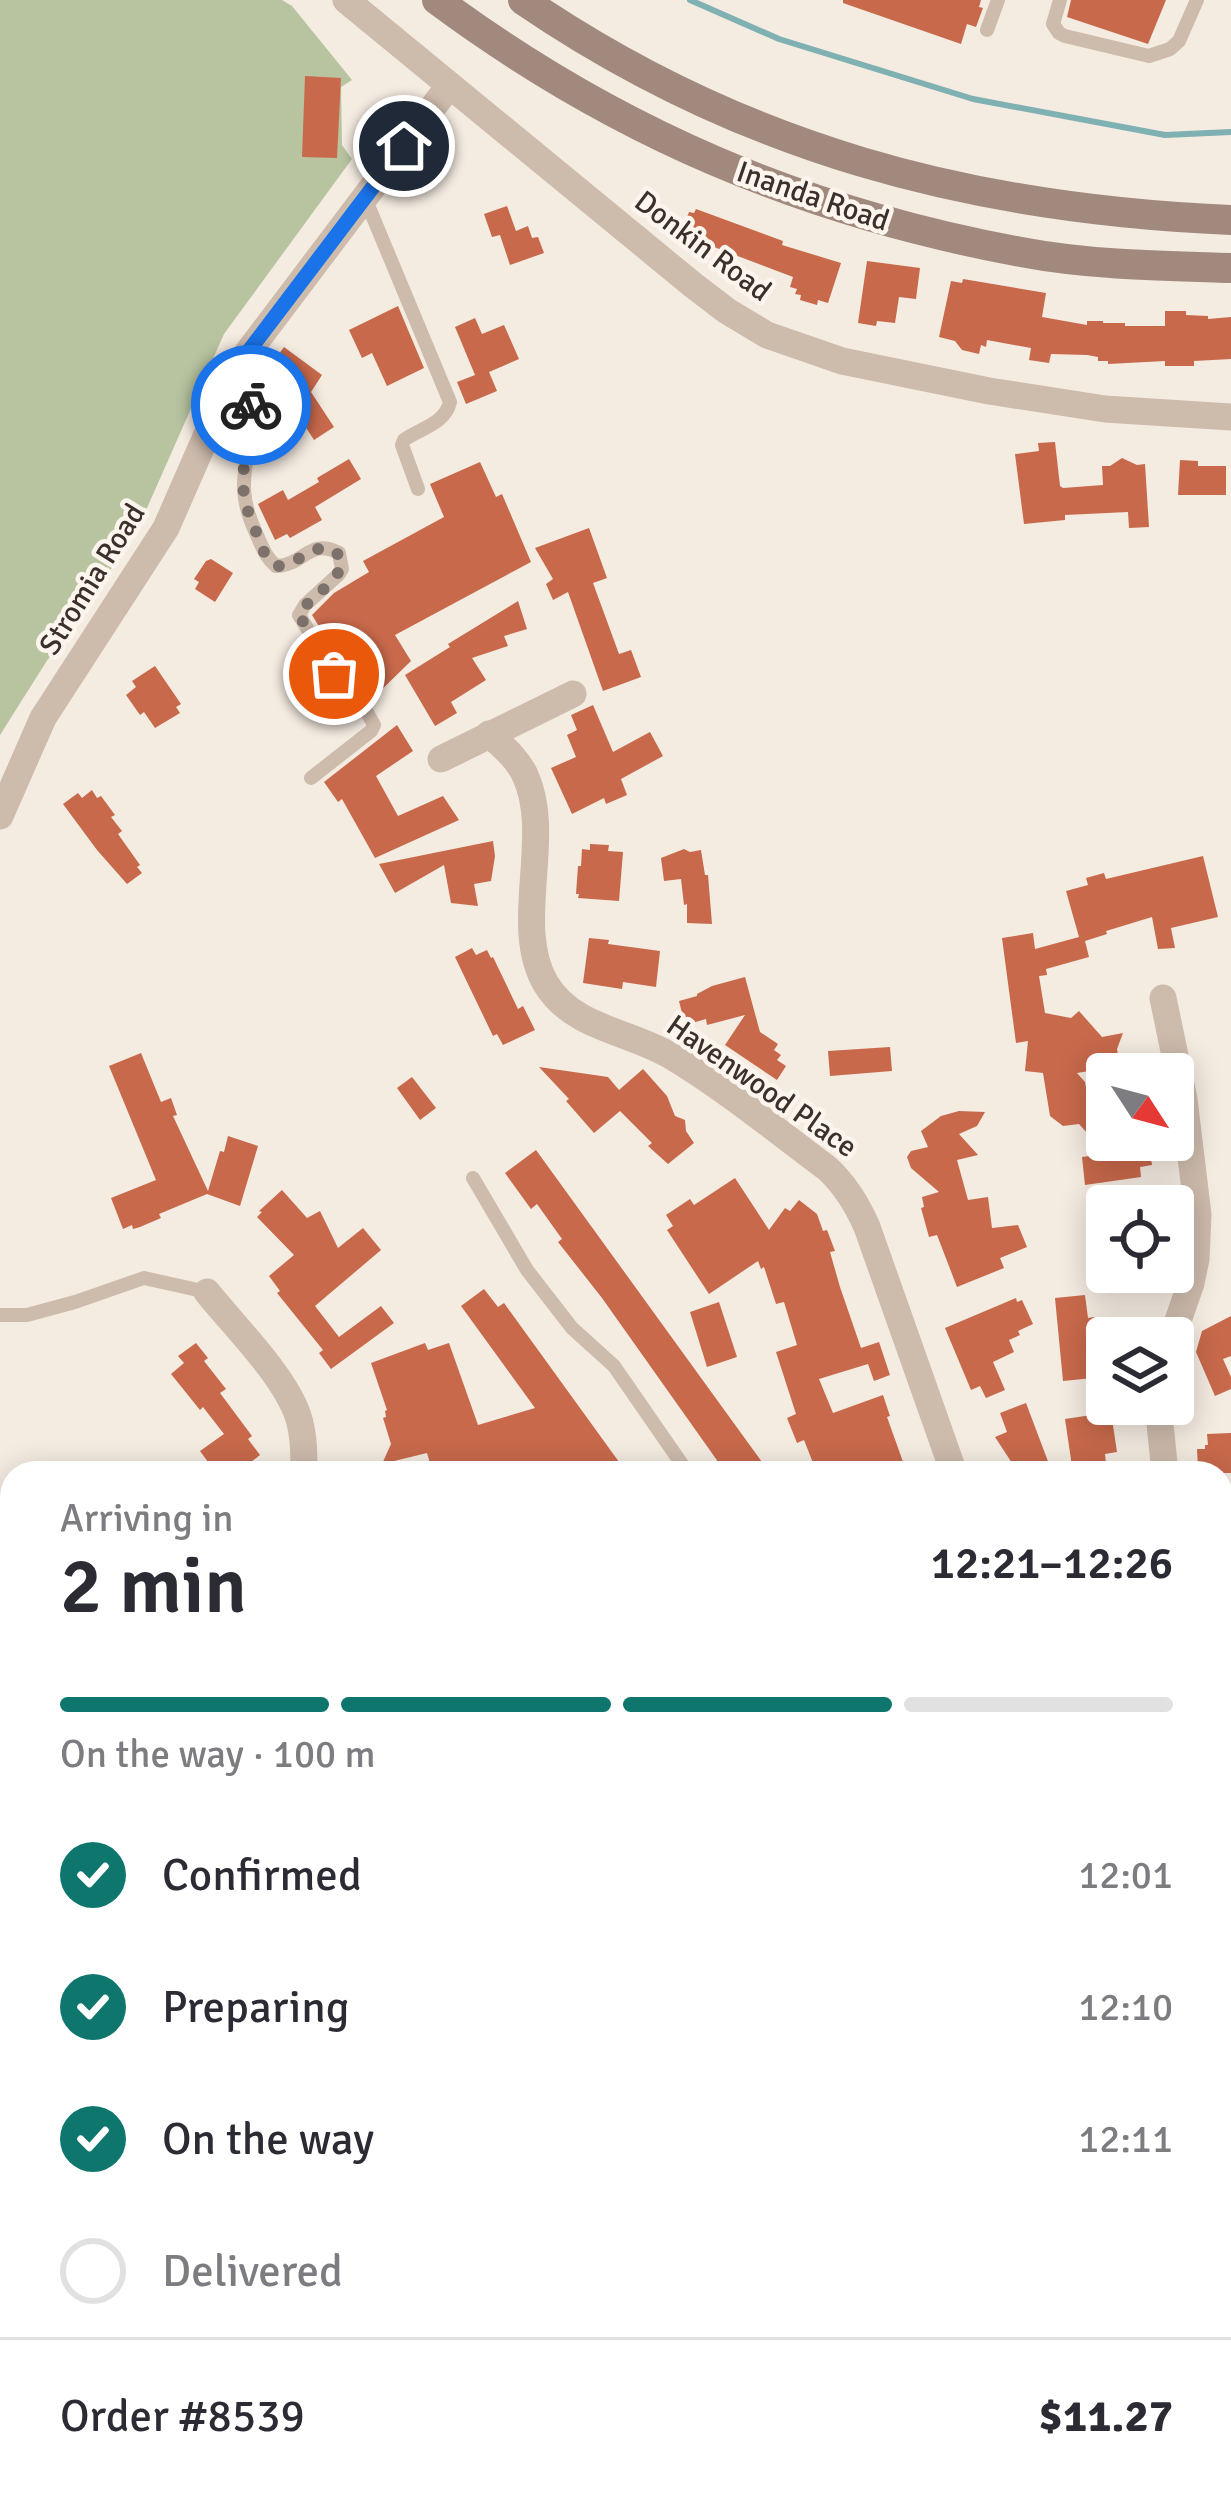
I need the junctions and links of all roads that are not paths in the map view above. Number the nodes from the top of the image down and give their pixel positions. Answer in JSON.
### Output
{"nodes":[{"id":1,"x":346,"y":0,"type":"edge"},
{"id":2,"x":437,"y":0,"type":"edge"},
{"id":3,"x":523,"y":0,"type":"edge"},
{"id":4,"x":998,"y":0,"type":"edge"},
{"id":5,"x":1060,"y":0,"type":"edge"},
{"id":6,"x":1196,"y":0,"type":"edge"},
{"id":7,"x":987,"y":30,"type":"dead end"},
{"id":8,"x":449,"y":86,"type":"junction"},
{"id":9,"x":364,"y":198,"type":"junction"},
{"id":10,"x":1231,"y":220,"type":"edge"},
{"id":11,"x":1231,"y":268,"type":"edge"},
{"id":12,"x":245,"y":356,"type":"junction"},
{"id":13,"x":1231,"y":417,"type":"edge"},
{"id":14,"x":418,"y":489,"type":"dead end"},
{"id":15,"x":573,"y":694,"type":"dead end"},
{"id":16,"x":489,"y":734,"type":"junction"},
{"id":17,"x":441,"y":759,"type":"dead end"},
{"id":18,"x":311,"y":778,"type":"dead end"},
{"id":19,"x":0,"y":816,"type":"edge"},
{"id":20,"x":1163,"y":998,"type":"dead end"},
{"id":21,"x":473,"y":1178,"type":"dead end"},
{"id":22,"x":207,"y":1292,"type":"joint"},
{"id":23,"x":0,"y":1315,"type":"edge"},
{"id":24,"x":1179,"y":1317,"type":"edge"},
{"id":25,"x":1160,"y":1425,"type":"edge"},
{"id":26,"x":303,"y":1461,"type":"edge"},
{"id":27,"x":680,"y":1461,"type":"edge"},
{"id":28,"x":950,"y":1461,"type":"edge"},
{"id":29,"x":1165,"y":1461,"type":"edge"}],
"edges":[{"from":1,"to":8,"type":"street","name":"Donkin Road"},
{"from":2,"to":11,"type":"main road","name":"Inanda Road"},
{"from":3,"to":10,"type":"main road","name":"Inanda Road"},
{"from":4,"to":7,"type":"lane"},
{"from":5,"to":6,"type":"lane"},
{"from":8,"to":9,"type":"street","name":"Stromia Road"},
{"from":8,"to":13,"type":"street","name":"Donkin Road"},
{"from":9,"to":12,"type":"street","name":"Stromia Road"},
{"from":9,"to":14,"type":"lane"},
{"from":12,"to":18,"type":"lane"},
{"from":12,"to":19,"type":"street","name":"Stromia Road"},
{"from":15,"to":16,"type":"street"},
{"from":16,"to":17,"type":"street"},
{"from":16,"to":28,"type":"street","name":"Havenwood Place"},
{"from":20,"to":24,"type":"street"},
{"from":21,"to":27,"type":"lane"},
{"from":22,"to":23,"type":"lane"},
{"from":22,"to":26,"type":"street"},
{"from":25,"to":29,"type":"street"}]}
